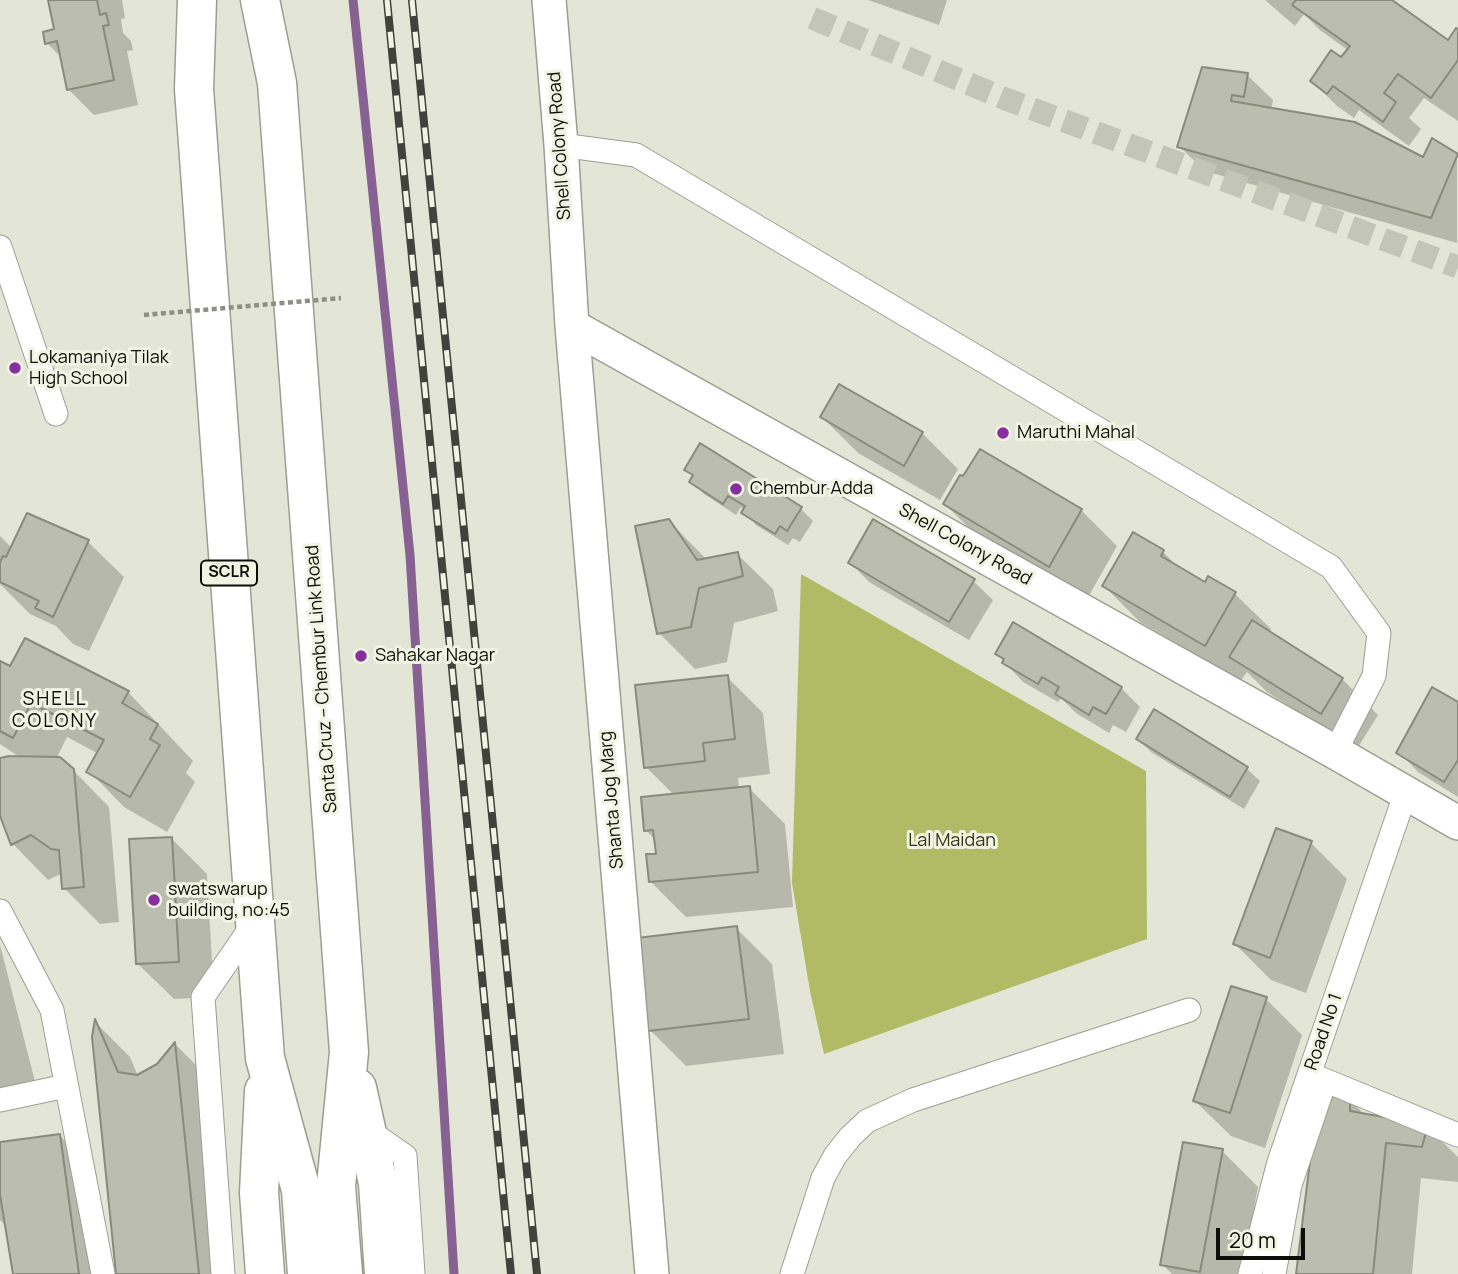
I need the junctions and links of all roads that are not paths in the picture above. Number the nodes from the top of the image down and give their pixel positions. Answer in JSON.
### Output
{"nodes":[{"id":1,"x":175,"y":0,"type":"edge"},
{"id":2,"x":197,"y":0,"type":"edge"},
{"id":3,"x":260,"y":0,"type":"edge"},
{"id":4,"x":287,"y":0,"type":"edge"},
{"id":5,"x":549,"y":0,"type":"edge"},
{"id":6,"x":277,"y":83,"type":"junction"},
{"id":7,"x":194,"y":89,"type":"junction"},
{"id":8,"x":561,"y":145,"type":"junction"},
{"id":9,"x":0,"y":247,"type":"edge"},
{"id":10,"x":572,"y":326,"type":"junction"},
{"id":11,"x":56,"y":414,"type":"dead end"},
{"id":12,"x":1335,"y":752,"type":"junction"},
{"id":13,"x":1406,"y":792,"type":"junction"},
{"id":14,"x":1458,"y":823,"type":"edge"},
{"id":15,"x":0,"y":911,"type":"edge"},
{"id":16,"x":255,"y":922,"type":"junction"},
{"id":17,"x":1189,"y":1010,"type":"dead end"},
{"id":18,"x":349,"y":1052,"type":"junction"},
{"id":19,"x":265,"y":1058,"type":"junction"},
{"id":20,"x":1317,"y":1078,"type":"junction"},
{"id":21,"x":66,"y":1086,"type":"junction"},
{"id":22,"x":0,"y":1100,"type":"edge"},
{"id":23,"x":366,"y":1129,"type":"junction"},
{"id":24,"x":1458,"y":1135,"type":"edge"},
{"id":25,"x":103,"y":1274,"type":"edge"},
{"id":26,"x":223,"y":1274,"type":"edge"},
{"id":27,"x":265,"y":1274,"type":"edge"},
{"id":28,"x":307,"y":1274,"type":"edge"},
{"id":29,"x":343,"y":1274,"type":"edge"},
{"id":30,"x":384,"y":1274,"type":"edge"},
{"id":31,"x":414,"y":1274,"type":"edge"},
{"id":32,"x":652,"y":1274,"type":"edge"},
{"id":33,"x":792,"y":1274,"type":"edge"},
{"id":34,"x":1250,"y":1274,"type":"edge"},
{"id":35,"x":1274,"y":1274,"type":"edge"}],
"edges":[{"from":1,"to":7,"type":"highway"},
{"from":2,"to":7,"type":"highway","number":"SCLR"},
{"from":3,"to":6,"type":"highway"},
{"from":4,"to":6,"type":"highway"},
{"from":5,"to":8,"type":"street","name":"Shell Colony Road"},
{"from":6,"to":18,"type":"highway","name":"Santa Cruz – Chembur Link Road"},
{"from":7,"to":16,"type":"highway","number":"SCLR"},
{"from":8,"to":10,"type":"street","name":"Shell Colony Road"},
{"from":8,"to":12,"type":"street"},
{"from":9,"to":11,"type":"street"},
{"from":10,"to":12,"type":"street","name":"Shell Colony Road"},
{"from":10,"to":32,"type":"street","name":"Shanta Jog Marg"},
{"from":12,"to":13,"type":"street","name":"Shell Colony Road"},
{"from":13,"to":14,"type":"street","name":"Shell Colony Road"},
{"from":13,"to":20,"type":"street","name":"Road No 1"},
{"from":15,"to":21,"type":"street"},
{"from":16,"to":19,"type":"highway","number":"SCLR"},
{"from":16,"to":26,"type":"street"},
{"from":17,"to":33,"type":"street"},
{"from":18,"to":23,"type":"highway"},
{"from":18,"to":29,"type":"highway","name":"Santa Cruz – Chembur Link Road"},
{"from":19,"to":27,"type":"highway"},
{"from":19,"to":28,"type":"highway","number":"SCLR"},
{"from":20,"to":24,"type":"street"},
{"from":20,"to":34,"type":"street","name":"Road No 1"},
{"from":20,"to":35,"type":"street"},
{"from":21,"to":22,"type":"street"},
{"from":21,"to":25,"type":"street"},
{"from":23,"to":30,"type":"highway"},
{"from":23,"to":31,"type":"street"}]}
